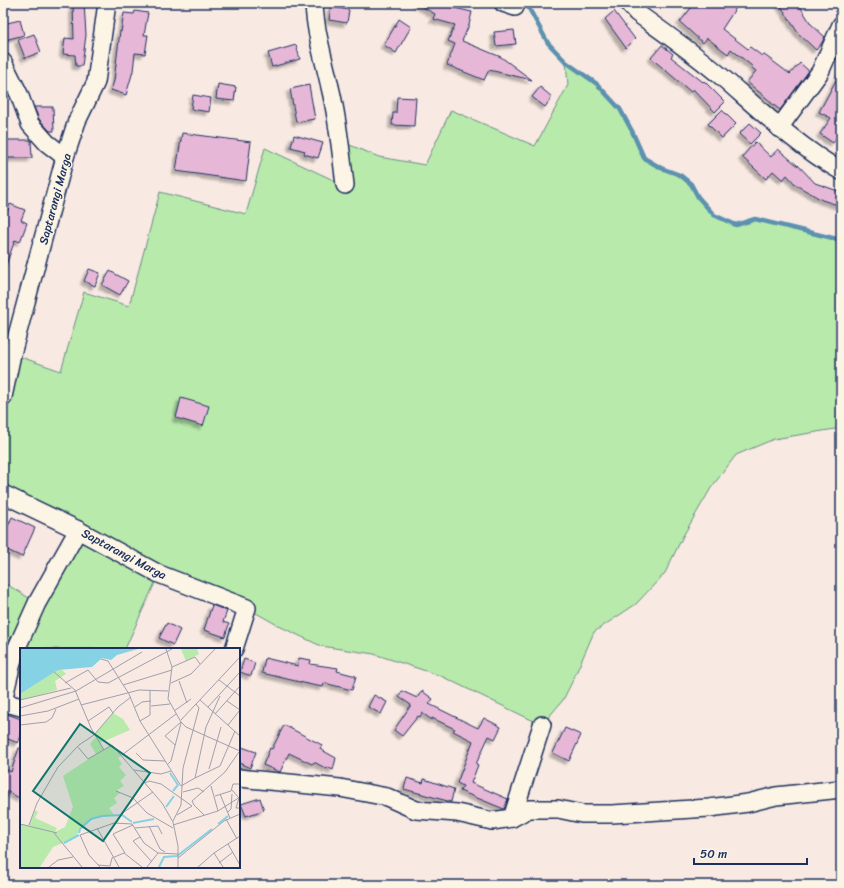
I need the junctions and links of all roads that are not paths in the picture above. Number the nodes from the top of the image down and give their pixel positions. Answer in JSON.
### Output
{"nodes":[{"id":1,"x":107,"y":3,"type":"edge"},
{"id":2,"x":314,"y":3,"type":"edge"},
{"id":3,"x":628,"y":3,"type":"edge"},
{"id":4,"x":841,"y":25,"type":"edge"},
{"id":5,"x":3,"y":62,"type":"edge"},
{"id":6,"x":779,"y":128,"type":"junction"},
{"id":7,"x":66,"y":157,"type":"junction"},
{"id":8,"x":841,"y":171,"type":"edge"},
{"id":9,"x":345,"y":185,"type":"dead end"},
{"id":10,"x":8,"y":352,"type":"edge"},
{"id":11,"x":3,"y":397,"type":"edge"},
{"id":12,"x":3,"y":494,"type":"edge"},
{"id":13,"x":78,"y":530,"type":"junction"},
{"id":14,"x":234,"y":648,"type":"edge"},
{"id":15,"x":3,"y":702,"type":"edge"},
{"id":16,"x":20,"y":707,"type":"edge"},
{"id":17,"x":542,"y":725,"type":"dead end"},
{"id":18,"x":240,"y":778,"type":"edge"},
{"id":19,"x":841,"y":789,"type":"edge"},
{"id":20,"x":512,"y":818,"type":"junction"}],
"edges":[{"from":1,"to":7,"type":"street","name":"Saptarangi Marga"},
{"from":2,"to":9,"type":"street"},
{"from":3,"to":6,"type":"street"},
{"from":4,"to":6,"type":"street"},
{"from":5,"to":7,"type":"street"},
{"from":6,"to":8,"type":"street"},
{"from":7,"to":10,"type":"street","name":"Saptarangi Marga"},
{"from":10,"to":11,"type":"street","name":"Saptarangi Marga"},
{"from":12,"to":13,"type":"street","name":"Saptarangi Marga"},
{"from":13,"to":14,"type":"street","name":"Saptarangi Marga"},
{"from":13,"to":15,"type":"street"},
{"from":15,"to":16,"type":"street"},
{"from":17,"to":20,"type":"street"},
{"from":18,"to":20,"type":"street"},
{"from":19,"to":20,"type":"street"}]}
